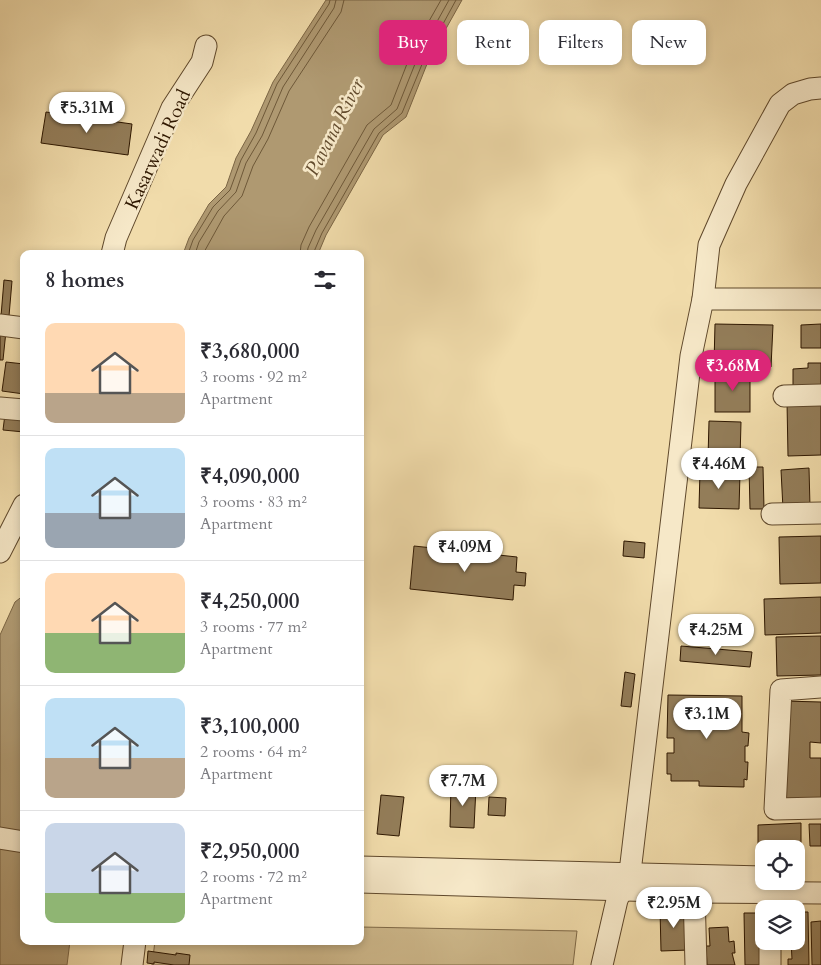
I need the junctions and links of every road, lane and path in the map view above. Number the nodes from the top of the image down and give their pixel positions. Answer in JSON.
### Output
{"nodes":[{"id":1,"x":206,"y":46,"type":"dead end"},
{"id":2,"x":821,"y":88,"type":"edge"},
{"id":3,"x":113,"y":250,"type":"edge"},
{"id":4,"x":821,"y":298,"type":"edge"},
{"id":5,"x":703,"y":299,"type":"junction"},
{"id":6,"x":0,"y":325,"type":"edge"},
{"id":7,"x":20,"y":328,"type":"edge"},
{"id":8,"x":821,"y":395,"type":"edge"},
{"id":9,"x":784,"y":396,"type":"dead end"},
{"id":10,"x":0,"y":408,"type":"edge"},
{"id":11,"x":20,"y":410,"type":"edge"},
{"id":12,"x":20,"y":513,"type":"edge"},
{"id":13,"x":821,"y":513,"type":"edge"},
{"id":14,"x":772,"y":514,"type":"dead end"},
{"id":15,"x":0,"y":552,"type":"edge"},
{"id":16,"x":821,"y":687,"type":"edge"},
{"id":17,"x":821,"y":808,"type":"edge"},
{"id":18,"x":0,"y":838,"type":"edge"},
{"id":19,"x":20,"y":841,"type":"edge"},
{"id":20,"x":364,"y":867,"type":"edge"},
{"id":21,"x":805,"y":878,"type":"edge"},
{"id":22,"x":821,"y":878,"type":"edge"},
{"id":23,"x":364,"y":882,"type":"edge"},
{"id":24,"x":629,"y":882,"type":"junction"},
{"id":25,"x":694,"y":892,"type":"junction"},
{"id":26,"x":821,"y":893,"type":"edge"},
{"id":27,"x":773,"y":896,"type":"edge"},
{"id":28,"x":135,"y":945,"type":"edge"},
{"id":29,"x":770,"y":950,"type":"edge"},
{"id":30,"x":782,"y":950,"type":"edge"},
{"id":31,"x":132,"y":965,"type":"edge"},
{"id":32,"x":602,"y":965,"type":"edge"},
{"id":33,"x":696,"y":965,"type":"edge"},
{"id":34,"x":770,"y":965,"type":"edge"},
{"id":35,"x":782,"y":965,"type":"edge"}],
"edges":[{"from":1,"to":3,"type":"street","name":"Kasarwadi Road"},
{"from":2,"to":5,"type":"street"},
{"from":4,"to":5,"type":"street"},
{"from":5,"to":24,"type":"street"},
{"from":6,"to":7,"type":"street"},
{"from":8,"to":9,"type":"street"},
{"from":10,"to":11,"type":"street"},
{"from":12,"to":15,"type":"street"},
{"from":13,"to":14,"type":"street"},
{"from":16,"to":17,"type":"street"},
{"from":18,"to":19,"type":"street"},
{"from":20,"to":24,"type":"street"},
{"from":21,"to":22,"type":"street"},
{"from":23,"to":24,"type":"street"},
{"from":24,"to":25,"type":"street"},
{"from":24,"to":27,"type":"street"},
{"from":24,"to":32,"type":"street"},
{"from":25,"to":27,"type":"street"},
{"from":25,"to":33,"type":"street"},
{"from":26,"to":27,"type":"street"},
{"from":28,"to":31,"type":"street"},
{"from":29,"to":34,"type":"street"},
{"from":30,"to":35,"type":"street"}]}
